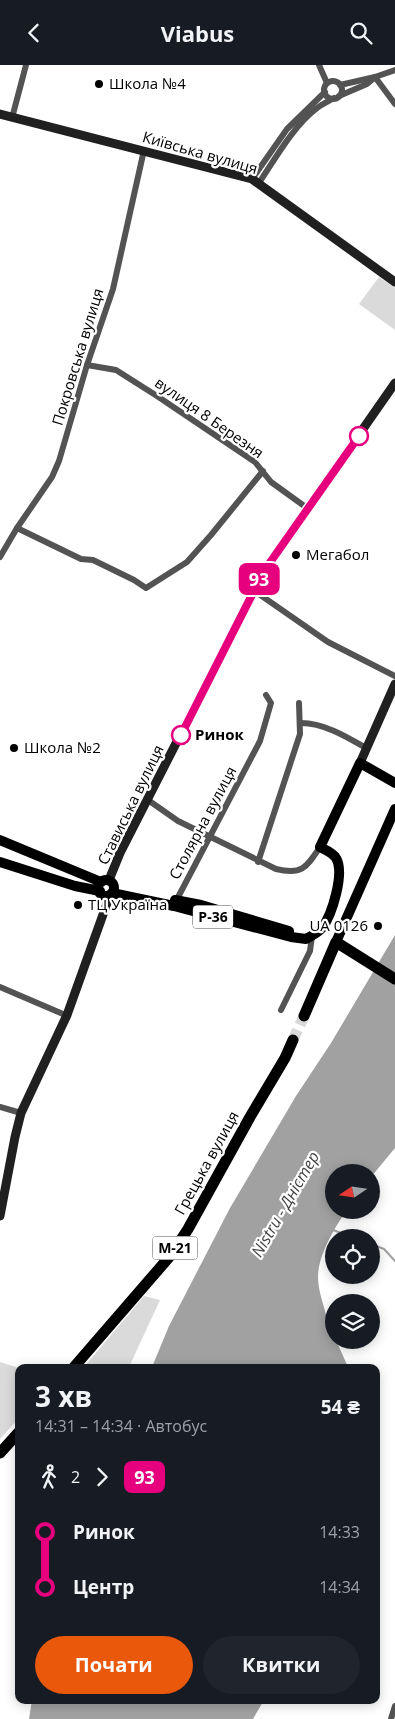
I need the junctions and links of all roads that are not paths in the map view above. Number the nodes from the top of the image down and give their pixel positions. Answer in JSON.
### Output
{"nodes":[{"id":1,"x":26,"y":65,"type":"edge"},
{"id":2,"x":319,"y":65,"type":"edge"},
{"id":3,"x":395,"y":70,"type":"edge"},
{"id":4,"x":375,"y":77,"type":"junction"},
{"id":5,"x":327,"y":83,"type":"junction"},
{"id":6,"x":340,"y":85,"type":"junction"},
{"id":7,"x":325,"y":92,"type":"junction"},
{"id":8,"x":337,"y":97,"type":"junction"},
{"id":9,"x":395,"y":104,"type":"edge"},
{"id":10,"x":0,"y":114,"type":"edge"},
{"id":11,"x":12,"y":117,"type":"junction"},
{"id":12,"x":287,"y":129,"type":"junction"},
{"id":13,"x":293,"y":134,"type":"junction"},
{"id":14,"x":144,"y":150,"type":"junction"},
{"id":15,"x":256,"y":181,"type":"junction"},
{"id":16,"x":395,"y":282,"type":"edge"},
{"id":17,"x":87,"y":365,"type":"junction"},
{"id":18,"x":395,"y":383,"type":"edge"},
{"id":19,"x":263,"y":471,"type":"junction"},
{"id":20,"x":307,"y":508,"type":"junction"},
{"id":21,"x":17,"y":528,"type":"junction"},
{"id":22,"x":0,"y":557,"type":"edge"},
{"id":23,"x":253,"y":590,"type":"junction"},
{"id":24,"x":395,"y":676,"type":"edge"},
{"id":25,"x":395,"y":684,"type":"edge"},
{"id":26,"x":266,"y":695,"type":"dead end"},
{"id":27,"x":300,"y":703,"type":"dead end"},
{"id":28,"x":300,"y":723,"type":"junction"},
{"id":29,"x":366,"y":748,"type":"junction"},
{"id":30,"x":360,"y":763,"type":"junction"},
{"id":31,"x":395,"y":783,"type":"edge"},
{"id":32,"x":148,"y":800,"type":"junction"},
{"id":33,"x":395,"y":809,"type":"edge"},
{"id":34,"x":211,"y":837,"type":"junction"},
{"id":35,"x":0,"y":840,"type":"edge"},
{"id":36,"x":320,"y":847,"type":"junction"},
{"id":37,"x":0,"y":862,"type":"edge"},
{"id":38,"x":258,"y":862,"type":"junction"},
{"id":39,"x":107,"y":889,"type":"junction"},
{"id":40,"x":175,"y":903,"type":"junction"},
{"id":41,"x":312,"y":935,"type":"junction"},
{"id":42,"x":336,"y":943,"type":"junction"},
{"id":43,"x":395,"y":979,"type":"edge"},
{"id":44,"x":0,"y":987,"type":"edge"},
{"id":45,"x":281,"y":1010,"type":"dead end"},
{"id":46,"x":63,"y":1014,"type":"junction"},
{"id":47,"x":304,"y":1016,"type":"tunnel mouth"},
{"id":48,"x":293,"y":1040,"type":"tunnel mouth"},
{"id":49,"x":0,"y":1107,"type":"edge"},
{"id":50,"x":19,"y":1112,"type":"junction"},
{"id":51,"x":0,"y":1190,"type":"edge"},
{"id":52,"x":0,"y":1216,"type":"edge"},
{"id":53,"x":77,"y":1364,"type":"edge"},
{"id":54,"x":15,"y":1436,"type":"edge"},
{"id":55,"x":0,"y":1453,"type":"edge"},
{"id":56,"x":395,"y":1706,"type":"edge"},
{"id":57,"x":391,"y":1719,"type":"edge"}],
"edges":[{"from":1,"to":11,"type":"street"},
{"from":2,"to":5,"type":"street"},
{"from":3,"to":4,"type":"street"},
{"from":4,"to":6,"type":"street"},
{"from":4,"to":8,"type":"street"},
{"from":4,"to":9,"type":"street"},
{"from":5,"to":6,"type":"street"},
{"from":5,"to":7,"type":"street"},
{"from":6,"to":8,"type":"street"},
{"from":7,"to":8,"type":"street"},
{"from":7,"to":12,"type":"street"},
{"from":8,"to":13,"type":"street"},
{"from":10,"to":11,"type":"main road","name":"Київська вулиця"},
{"from":11,"to":14,"type":"main road","name":"Київська вулиця"},
{"from":12,"to":13,"type":"street"},
{"from":12,"to":15,"type":"street"},
{"from":13,"to":15,"type":"street"},
{"from":14,"to":15,"type":"main road","name":"Київська вулиця"},
{"from":14,"to":17,"type":"street","name":"Покровська вулиця"},
{"from":15,"to":16,"type":"main road","name":"Київська вулиця"},
{"from":17,"to":19,"type":"street","name":"вулиця 8 Березня"},
{"from":17,"to":21,"type":"street","name":"Покровська вулиця"},
{"from":18,"to":20,"type":"main road","name":"Стависька вулиця"},
{"from":19,"to":20,"type":"street","name":"вулиця 8 Березня"},
{"from":19,"to":21,"type":"street"},
{"from":20,"to":23,"type":"main road","name":"Стависька вулиця"},
{"from":21,"to":22,"type":"street","name":"Покровська вулиця"},
{"from":23,"to":24,"type":"street"},
{"from":23,"to":32,"type":"main road","name":"Стависька вулиця"},
{"from":25,"to":29,"type":"main road"},
{"from":26,"to":34,"type":"street","name":"Столярна вулиця"},
{"from":27,"to":28,"type":"street"},
{"from":28,"to":29,"type":"street"},
{"from":28,"to":38,"type":"street"},
{"from":29,"to":30,"type":"main road"},
{"from":30,"to":31,"type":"main road"},
{"from":30,"to":36,"type":"main road"},
{"from":32,"to":34,"type":"street"},
{"from":32,"to":39,"type":"main road","name":"Стависька вулиця"},
{"from":33,"to":42,"type":"main road"},
{"from":34,"to":38,"type":"street"},
{"from":34,"to":40,"type":"street","name":"Столярна вулиця"},
{"from":35,"to":39,"type":"main road","number":"Р-36"},
{"from":36,"to":38,"type":"street"},
{"from":36,"to":41,"type":"main road"},
{"from":37,"to":39,"type":"main road","number":"Р-36"},
{"from":39,"to":40,"type":"main road","number":"Р-36"},
{"from":39,"to":46,"type":"main road","name":"Стависька вулиця"},
{"from":39,"to":50,"type":"main road","name":"Стависька вулиця"},
{"from":40,"to":41,"type":"main road","number":"Р-36"},
{"from":41,"to":45,"type":"street"},
{"from":42,"to":43,"type":"highway"},
{"from":42,"to":47,"type":"highway"},
{"from":44,"to":46,"type":"street"},
{"from":46,"to":50,"type":"main road","name":"Стависька вулиця"},
{"from":48,"to":53,"type":"highway","name":"Грецька вулиця","number":"М-21"},
{"from":49,"to":50,"type":"street"},
{"from":50,"to":51,"type":"main road","name":"Стависька вулиця"},
{"from":50,"to":52,"type":"main road","name":"Стависька вулиця"},
{"from":54,"to":55,"type":"highway"},
{"from":56,"to":57,"type":"street"}]}
